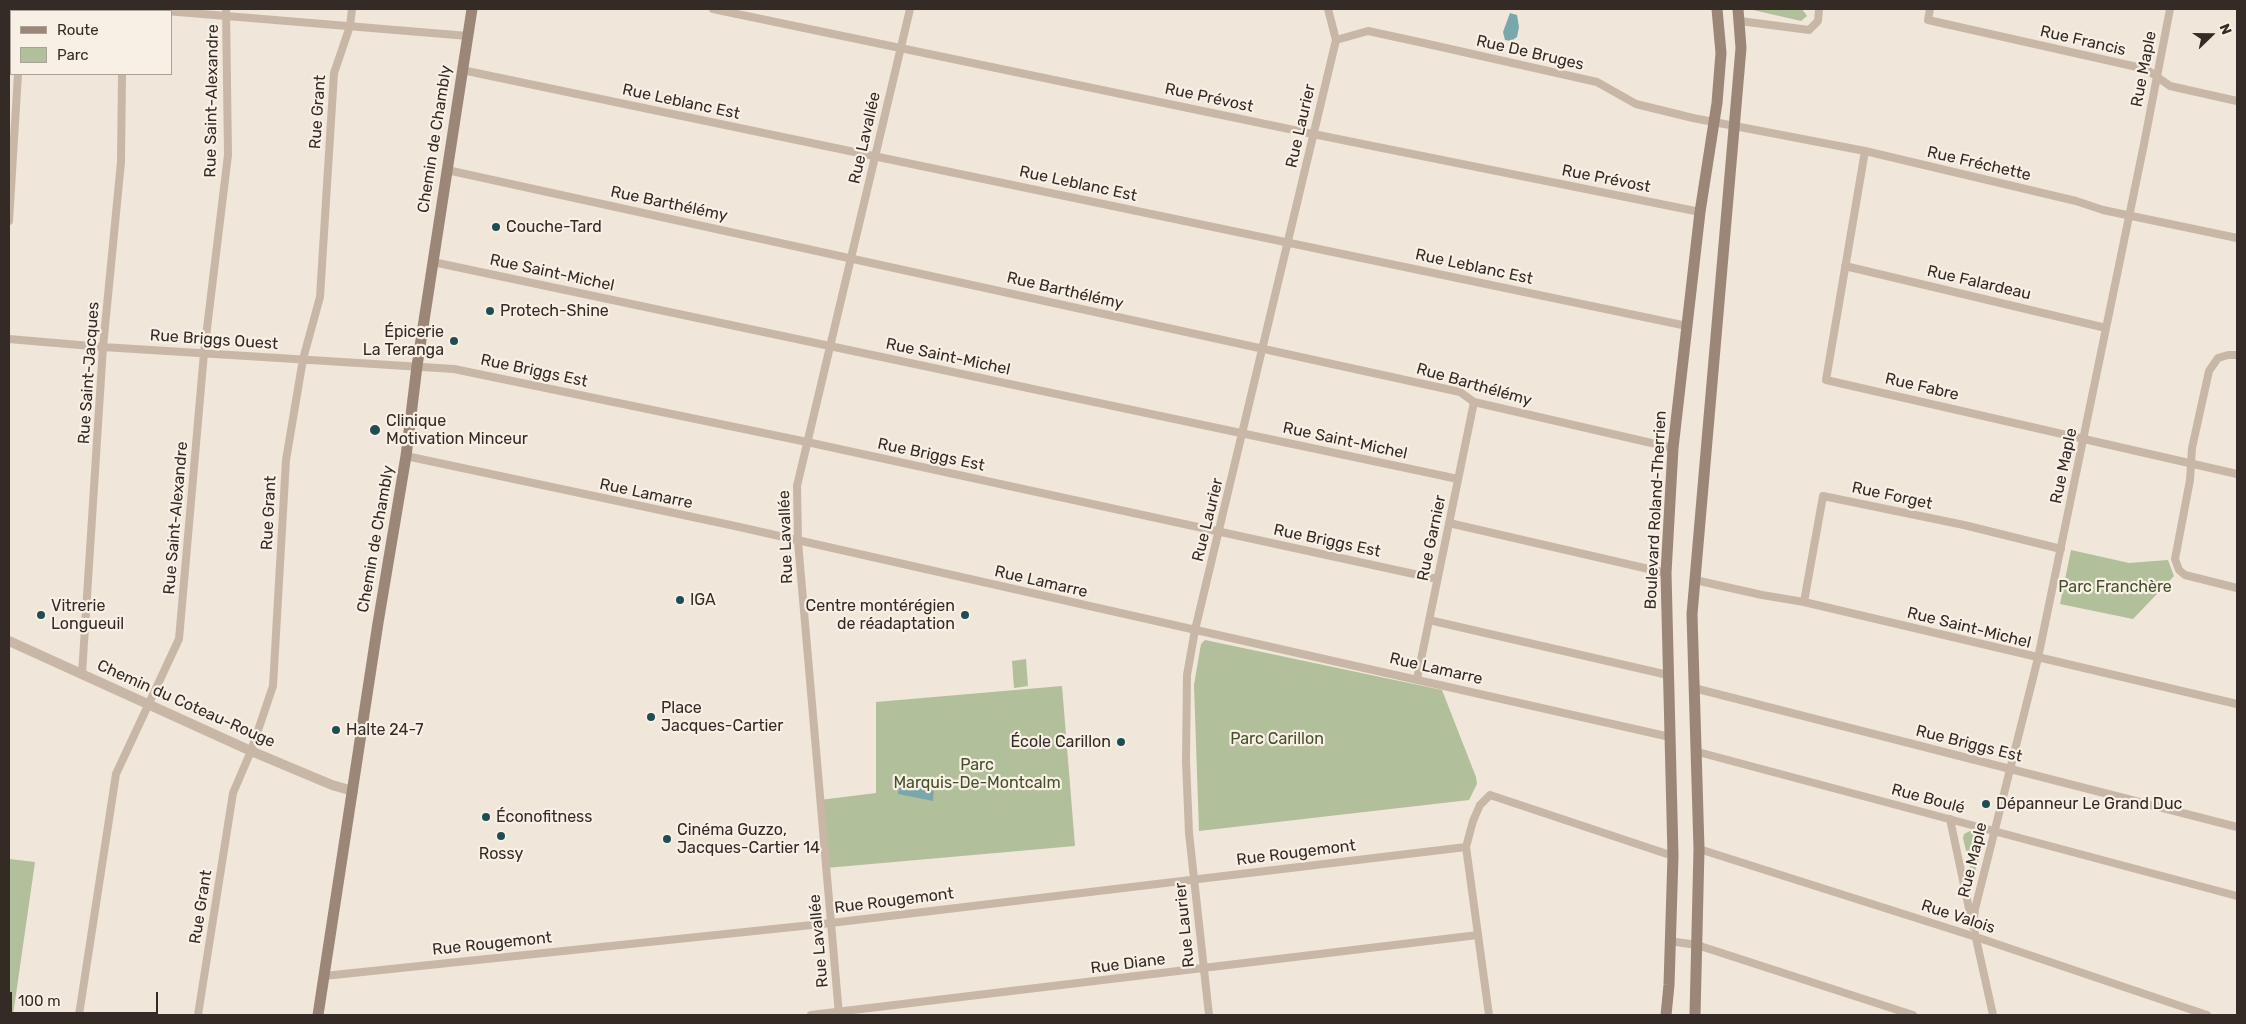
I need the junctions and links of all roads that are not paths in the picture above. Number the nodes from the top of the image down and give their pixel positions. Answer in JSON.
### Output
{"nodes":[{"id":1,"x":142,"y":9,"type":"edge"},
{"id":2,"x":352,"y":9,"type":"edge"},
{"id":3,"x":472,"y":9,"type":"edge"},
{"id":4,"x":713,"y":9,"type":"edge"},
{"id":5,"x":910,"y":9,"type":"edge"},
{"id":6,"x":1328,"y":9,"type":"edge"},
{"id":7,"x":1717,"y":9,"type":"edge"},
{"id":8,"x":1738,"y":9,"type":"edge"},
{"id":9,"x":1819,"y":9,"type":"edge"},
{"id":10,"x":1930,"y":9,"type":"edge"},
{"id":11,"x":2170,"y":9,"type":"edge"},
{"id":12,"x":170,"y":10,"type":"edge"},
{"id":13,"x":172,"y":10,"type":"edge"},
{"id":14,"x":226,"y":12,"type":"edge"},
{"id":15,"x":1740,"y":21,"type":"junction"},
{"id":16,"x":350,"y":26,"type":"junction"},
{"id":17,"x":468,"y":36,"type":"junction"},
{"id":18,"x":1336,"y":40,"type":"junction"},
{"id":19,"x":901,"y":48,"type":"junction"},
{"id":20,"x":462,"y":70,"type":"junction"},
{"id":21,"x":18,"y":75,"type":"edge"},
{"id":22,"x":122,"y":75,"type":"edge"},
{"id":23,"x":2156,"y":75,"type":"junction"},
{"id":24,"x":2237,"y":101,"type":"edge"},
{"id":25,"x":1714,"y":122,"type":"junction"},
{"id":26,"x":1735,"y":126,"type":"junction"},
{"id":27,"x":1313,"y":134,"type":"junction"},
{"id":28,"x":1865,"y":152,"type":"junction"},
{"id":29,"x":875,"y":156,"type":"junction"},
{"id":30,"x":447,"y":170,"type":"junction"},
{"id":31,"x":1700,"y":212,"type":"junction"},
{"id":32,"x":2130,"y":215,"type":"junction"},
{"id":33,"x":9,"y":220,"type":"edge"},
{"id":34,"x":2237,"y":238,"type":"edge"},
{"id":35,"x":1288,"y":242,"type":"junction"},
{"id":36,"x":851,"y":258,"type":"junction"},
{"id":37,"x":433,"y":262,"type":"junction"},
{"id":38,"x":1845,"y":266,"type":"junction"},
{"id":39,"x":1687,"y":326,"type":"junction"},
{"id":40,"x":2106,"y":328,"type":"junction"},
{"id":41,"x":9,"y":339,"type":"edge"},
{"id":42,"x":830,"y":346,"type":"junction"},
{"id":43,"x":103,"y":347,"type":"junction"},
{"id":44,"x":1262,"y":350,"type":"junction"},
{"id":45,"x":204,"y":353,"type":"junction"},
{"id":46,"x":2237,"y":355,"type":"edge"},
{"id":47,"x":303,"y":359,"type":"junction"},
{"id":48,"x":417,"y":366,"type":"junction"},
{"id":49,"x":1474,"y":402,"type":"junction"},
{"id":50,"x":1243,"y":434,"type":"junction"},
{"id":51,"x":2084,"y":438,"type":"junction"},
{"id":52,"x":807,"y":442,"type":"junction"},
{"id":53,"x":1673,"y":448,"type":"junction"},
{"id":54,"x":406,"y":456,"type":"junction"},
{"id":55,"x":2192,"y":463,"type":"junction"},
{"id":56,"x":2237,"y":474,"type":"edge"},
{"id":57,"x":1458,"y":479,"type":"junction"},
{"id":58,"x":1449,"y":523,"type":"junction"},
{"id":59,"x":1219,"y":532,"type":"junction"},
{"id":60,"x":798,"y":542,"type":"junction"},
{"id":61,"x":2061,"y":549,"type":"junction"},
{"id":62,"x":1666,"y":573,"type":"junction"},
{"id":63,"x":1437,"y":579,"type":"junction"},
{"id":64,"x":1695,"y":580,"type":"junction"},
{"id":65,"x":2237,"y":588,"type":"edge"},
{"id":66,"x":1804,"y":602,"type":"junction"},
{"id":67,"x":1429,"y":620,"type":"junction"},
{"id":68,"x":1195,"y":630,"type":"junction"},
{"id":69,"x":9,"y":641,"type":"edge"},
{"id":70,"x":2038,"y":658,"type":"junction"},
{"id":71,"x":82,"y":674,"type":"junction"},
{"id":72,"x":1668,"y":675,"type":"junction"},
{"id":73,"x":1416,"y":679,"type":"junction"},
{"id":74,"x":1694,"y":688,"type":"junction"},
{"id":75,"x":2237,"y":704,"type":"edge"},
{"id":76,"x":149,"y":706,"type":"junction"},
{"id":77,"x":1670,"y":737,"type":"junction"},
{"id":78,"x":251,"y":751,"type":"junction"},
{"id":79,"x":1698,"y":752,"type":"junction"},
{"id":80,"x":2010,"y":769,"type":"junction"},
{"id":81,"x":353,"y":791,"type":"junction"},
{"id":82,"x":1950,"y":819,"type":"junction"},
{"id":83,"x":2237,"y":826,"type":"edge"},
{"id":84,"x":1995,"y":831,"type":"junction"},
{"id":85,"x":1466,"y":847,"type":"junction"},
{"id":86,"x":1699,"y":849,"type":"junction"},
{"id":87,"x":1673,"y":856,"type":"junction"},
{"id":88,"x":1194,"y":879,"type":"junction"},
{"id":89,"x":2237,"y":896,"type":"edge"},
{"id":90,"x":831,"y":923,"type":"junction"},
{"id":91,"x":1973,"y":926,"type":"junction"},
{"id":92,"x":1478,"y":936,"type":"junction"},
{"id":93,"x":1976,"y":937,"type":"junction"},
{"id":94,"x":1669,"y":941,"type":"junction"},
{"id":95,"x":1697,"y":945,"type":"junction"},
{"id":96,"x":1204,"y":969,"type":"junction"},
{"id":97,"x":324,"y":976,"type":"junction"},
{"id":98,"x":839,"y":1014,"type":"edge"},
{"id":99,"x":79,"y":1015,"type":"edge"},
{"id":100,"x":198,"y":1015,"type":"edge"},
{"id":101,"x":318,"y":1015,"type":"edge"},
{"id":102,"x":811,"y":1015,"type":"edge"},
{"id":103,"x":1209,"y":1015,"type":"edge"},
{"id":104,"x":1489,"y":1015,"type":"edge"},
{"id":105,"x":1666,"y":1015,"type":"edge"},
{"id":106,"x":1695,"y":1015,"type":"edge"},
{"id":107,"x":1914,"y":1015,"type":"edge"},
{"id":108,"x":1992,"y":1015,"type":"edge"},
{"id":109,"x":2207,"y":1015,"type":"edge"}],
"edges":[{"from":1,"to":12,"type":"street"},
{"from":2,"to":16,"type":"street","name":"Rue Grant"},
{"from":3,"to":17,"type":"main road","name":"Chemin de Chambly"},
{"from":4,"to":19,"type":"street","name":"Rue Prévost"},
{"from":5,"to":19,"type":"street","name":"Rue Lavallée"},
{"from":6,"to":18,"type":"street"},
{"from":7,"to":25,"type":"main road","name":"Boulevard Roland-Therrien"},
{"from":8,"to":15,"type":"main road"},
{"from":9,"to":15,"type":"street"},
{"from":10,"to":23,"type":"street","name":"Rue Francis"},
{"from":11,"to":23,"type":"street","name":"Rue Maple"},
{"from":13,"to":14,"type":"street"},
{"from":14,"to":16,"type":"street"},
{"from":14,"to":45,"type":"street","name":"Rue Saint-Alexandre"},
{"from":15,"to":26,"type":"main road"},
{"from":16,"to":17,"type":"street"},
{"from":16,"to":47,"type":"street","name":"Rue Grant"},
{"from":17,"to":20,"type":"main road","name":"Chemin de Chambly"},
{"from":18,"to":25,"type":"street","name":"Rue De Bruges"},
{"from":18,"to":27,"type":"street","name":"Rue Laurier"},
{"from":19,"to":27,"type":"street","name":"Rue Prévost"},
{"from":19,"to":29,"type":"street","name":"Rue Lavallée"},
{"from":20,"to":29,"type":"street","name":"Rue Leblanc Est"},
{"from":20,"to":30,"type":"main road","name":"Chemin de Chambly"},
{"from":21,"to":33,"type":"street"},
{"from":22,"to":43,"type":"street","name":"Rue Saint-Jacques"},
{"from":23,"to":24,"type":"street","name":"Rue Francis"},
{"from":23,"to":32,"type":"street","name":"Rue Maple"},
{"from":25,"to":26,"type":"street","name":"Rue Fréchette"},
{"from":25,"to":31,"type":"main road","name":"Boulevard Roland-Therrien"},
{"from":26,"to":28,"type":"street","name":"Rue Fréchette"},
{"from":26,"to":64,"type":"main road"},
{"from":27,"to":31,"type":"street","name":"Rue Prévost"},
{"from":27,"to":35,"type":"street","name":"Rue Laurier"},
{"from":28,"to":32,"type":"street","name":"Rue Fréchette"},
{"from":28,"to":38,"type":"street","name":"Rue Fabre"},
{"from":29,"to":35,"type":"street","name":"Rue Leblanc Est"},
{"from":29,"to":36,"type":"street","name":"Rue Lavallée"},
{"from":30,"to":36,"type":"street","name":"Rue Barthélémy"},
{"from":30,"to":37,"type":"main road","name":"Chemin de Chambly"},
{"from":31,"to":39,"type":"main road","name":"Boulevard Roland-Therrien"},
{"from":32,"to":34,"type":"street","name":"Rue Fréchette"},
{"from":32,"to":40,"type":"street","name":"Rue Maple"},
{"from":35,"to":39,"type":"street","name":"Rue Leblanc Est"},
{"from":35,"to":44,"type":"street","name":"Rue Laurier"},
{"from":36,"to":42,"type":"street","name":"Rue Lavallée"},
{"from":36,"to":44,"type":"street","name":"Rue Barthélémy"},
{"from":37,"to":42,"type":"street","name":"Rue Saint-Michel"},
{"from":37,"to":48,"type":"main road","name":"Chemin de Chambly"},
{"from":38,"to":40,"type":"street","name":"Rue Falardeau"},
{"from":38,"to":51,"type":"street","name":"Rue Fabre"},
{"from":39,"to":53,"type":"main road","name":"Boulevard Roland-Therrien"},
{"from":40,"to":51,"type":"street","name":"Rue Maple"},
{"from":41,"to":43,"type":"street","name":"Rue Briggs Ouest"},
{"from":42,"to":50,"type":"street","name":"Rue Saint-Michel"},
{"from":42,"to":52,"type":"street","name":"Rue Lavallée"},
{"from":43,"to":45,"type":"street","name":"Rue Briggs Ouest"},
{"from":43,"to":71,"type":"street","name":"Rue Saint-Jacques"},
{"from":44,"to":49,"type":"street","name":"Rue Barthélémy"},
{"from":44,"to":50,"type":"street","name":"Rue Laurier"},
{"from":45,"to":47,"type":"street","name":"Rue Briggs Ouest"},
{"from":45,"to":76,"type":"street","name":"Rue Saint-Alexandre"},
{"from":46,"to":55,"type":"street"},
{"from":47,"to":48,"type":"street","name":"Rue Briggs Ouest"},
{"from":47,"to":78,"type":"street","name":"Rue Grant"},
{"from":48,"to":52,"type":"street","name":"Rue Briggs Est"},
{"from":48,"to":54,"type":"main road","name":"Chemin de Chambly"},
{"from":49,"to":53,"type":"street","name":"Rue Barthélémy"},
{"from":49,"to":57,"type":"street","name":"Rue Garnier"},
{"from":50,"to":57,"type":"street","name":"Rue Saint-Michel"},
{"from":50,"to":59,"type":"street","name":"Rue Laurier"},
{"from":51,"to":55,"type":"street","name":"Rue Fabre"},
{"from":51,"to":61,"type":"street","name":"Rue Maple"},
{"from":52,"to":59,"type":"street","name":"Rue Briggs Est"},
{"from":52,"to":60,"type":"street","name":"Rue Lavallée"},
{"from":53,"to":62,"type":"main road","name":"Boulevard Roland-Therrien"},
{"from":54,"to":60,"type":"street","name":"Rue Lamarre"},
{"from":54,"to":81,"type":"main road","name":"Chemin de Chambly"},
{"from":55,"to":56,"type":"street","name":"Rue Fabre"},
{"from":55,"to":65,"type":"street"},
{"from":57,"to":58,"type":"street","name":"Rue Garnier"},
{"from":58,"to":62,"type":"street"},
{"from":58,"to":63,"type":"street","name":"Rue Garnier"},
{"from":59,"to":63,"type":"street","name":"Rue Briggs Est"},
{"from":59,"to":68,"type":"street","name":"Rue Laurier"},
{"from":60,"to":68,"type":"street","name":"Rue Lamarre"},
{"from":60,"to":90,"type":"street","name":"Rue Lavallée"},
{"from":61,"to":66,"type":"street","name":"Rue Forget"},
{"from":61,"to":70,"type":"street","name":"Rue Maple"},
{"from":62,"to":72,"type":"main road","name":"Boulevard Roland-Therrien"},
{"from":63,"to":67,"type":"street","name":"Rue Garnier"},
{"from":64,"to":66,"type":"street","name":"Rue Saint-Michel"},
{"from":64,"to":74,"type":"main road"},
{"from":66,"to":70,"type":"street","name":"Rue Saint-Michel"},
{"from":67,"to":72,"type":"street"},
{"from":67,"to":73,"type":"street","name":"Rue Garnier"},
{"from":68,"to":73,"type":"street","name":"Rue Lamarre"},
{"from":68,"to":88,"type":"street","name":"Rue Laurier"},
{"from":69,"to":71,"type":"street","name":"Chemin du Coteau-Rouge"},
{"from":70,"to":75,"type":"street","name":"Rue Saint-Michel"},
{"from":70,"to":80,"type":"street","name":"Rue Maple"},
{"from":71,"to":76,"type":"street","name":"Chemin du Coteau-Rouge"},
{"from":72,"to":77,"type":"main road","name":"Boulevard Roland-Therrien"},
{"from":73,"to":77,"type":"street","name":"Rue Lamarre"},
{"from":74,"to":79,"type":"main road"},
{"from":74,"to":80,"type":"street","name":"Rue Briggs Est"},
{"from":76,"to":78,"type":"street","name":"Chemin du Coteau-Rouge"},
{"from":76,"to":99,"type":"street","name":"Rue Saint-Alexandre"},
{"from":77,"to":87,"type":"main road","name":"Boulevard Roland-Therrien"},
{"from":78,"to":81,"type":"street","name":"Chemin du Coteau-Rouge"},
{"from":78,"to":100,"type":"street","name":"Rue Grant"},
{"from":79,"to":82,"type":"street","name":"Rue Boulé"},
{"from":79,"to":86,"type":"main road"},
{"from":80,"to":83,"type":"street","name":"Rue Briggs Est"},
{"from":80,"to":84,"type":"street","name":"Rue Maple"},
{"from":81,"to":97,"type":"main road","name":"Chemin de Chambly"},
{"from":82,"to":84,"type":"street","name":"Rue Boulé"},
{"from":82,"to":91,"type":"street","name":"Rue Maple"},
{"from":84,"to":89,"type":"street","name":"Rue Boulé"},
{"from":84,"to":91,"type":"street","name":"Rue Maple"},
{"from":85,"to":87,"type":"street"},
{"from":85,"to":88,"type":"street","name":"Rue Rougemont"},
{"from":85,"to":92,"type":"street"},
{"from":86,"to":93,"type":"street","name":"Rue Valois"},
{"from":86,"to":95,"type":"main road"},
{"from":87,"to":94,"type":"main road","name":"Boulevard Roland-Therrien"},
{"from":88,"to":90,"type":"street","name":"Rue Rougemont"},
{"from":88,"to":96,"type":"street","name":"Rue Laurier"},
{"from":90,"to":97,"type":"street","name":"Rue Rougemont"},
{"from":90,"to":98,"type":"street","name":"Rue Lavallée"},
{"from":91,"to":93,"type":"street","name":"Rue Maple"},
{"from":92,"to":96,"type":"street","name":"Rue Diane"},
{"from":92,"to":104,"type":"street"},
{"from":93,"to":108,"type":"street","name":"Rue Maple"},
{"from":93,"to":109,"type":"street","name":"Rue Valois"},
{"from":94,"to":95,"type":"street"},
{"from":94,"to":105,"type":"main road","name":"Boulevard Roland-Therrien"},
{"from":95,"to":106,"type":"main road"},
{"from":95,"to":107,"type":"street"},
{"from":96,"to":98,"type":"street","name":"Rue Diane"},
{"from":96,"to":103,"type":"street","name":"Rue Laurier"},
{"from":97,"to":101,"type":"main road","name":"Chemin de Chambly"},
{"from":98,"to":102,"type":"street","name":"Rue Diane"}]}
